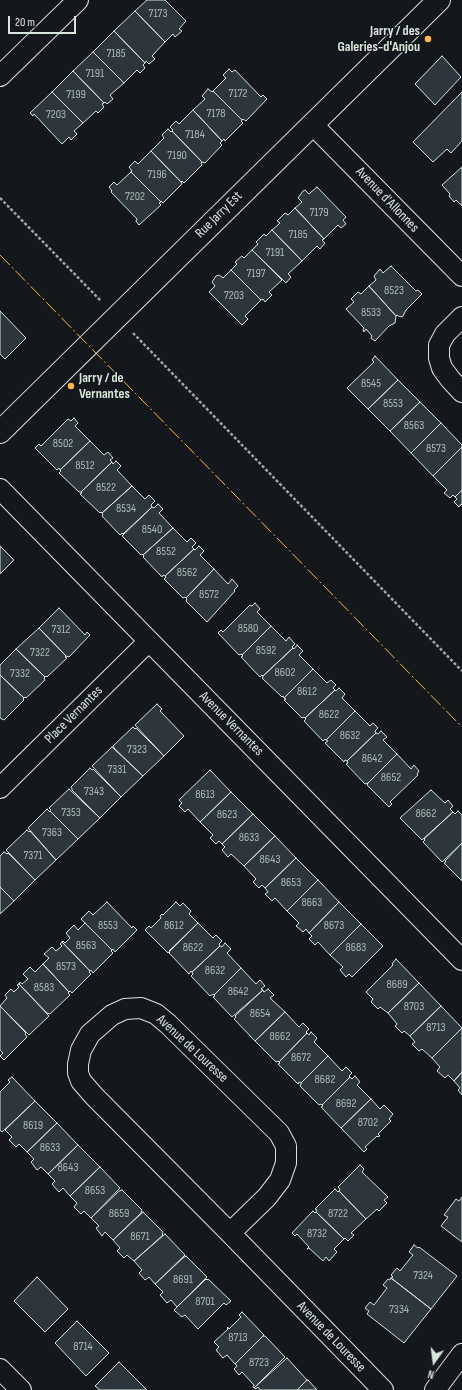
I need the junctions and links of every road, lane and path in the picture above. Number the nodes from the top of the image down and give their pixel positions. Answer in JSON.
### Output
{"nodes":[{"id":1,"x":78,"y":0,"type":"edge"},
{"id":2,"x":439,"y":0,"type":"edge"},
{"id":3,"x":0,"y":76,"type":"edge"},
{"id":4,"x":312,"y":124,"type":"junction"},
{"id":5,"x":0,"y":198,"type":"edge"},
{"id":6,"x":462,"y":276,"type":"edge"},
{"id":7,"x":116,"y":317,"type":"junction"},
{"id":8,"x":462,"y":317,"type":"edge"},
{"id":9,"x":462,"y":392,"type":"edge"},
{"id":10,"x":0,"y":432,"type":"edge"},
{"id":11,"x":0,"y":488,"type":"edge"},
{"id":12,"x":149,"y":641,"type":"junction"},
{"id":13,"x":462,"y":671,"type":"edge"},
{"id":14,"x":0,"y":788,"type":"edge"},
{"id":15,"x":462,"y":960,"type":"edge"},
{"id":16,"x":230,"y":1233,"type":"junction"},
{"id":17,"x":462,"y":1354,"type":"edge"},
{"id":18,"x":0,"y":1369,"type":"edge"},
{"id":19,"x":21,"y":1390,"type":"edge"},
{"id":20,"x":383,"y":1390,"type":"edge"},
{"id":21,"x":435,"y":1390,"type":"edge"}],
"edges":[{"from":1,"to":3,"type":"street"},
{"from":2,"to":4,"type":"street","name":"Rue Jarry Est"},
{"from":4,"to":6,"type":"street","name":"Avenue d'Allonnes"},
{"from":4,"to":7,"type":"street","name":"Rue Jarry Est"},
{"from":5,"to":7,"type":"path"},
{"from":7,"to":10,"type":"street","name":"Rue Jarry Est"},
{"from":7,"to":13,"type":"path"},
{"from":8,"to":9,"type":"street"},
{"from":11,"to":12,"type":"street","name":"Avenue Vernantes"},
{"from":12,"to":14,"type":"street","name":"Place Vernantes"},
{"from":12,"to":15,"type":"street","name":"Avenue Vernantes"},
{"from":16,"to":16,"type":"street","name":"Avenue de Louresse"},
{"from":16,"to":20,"type":"street","name":"Avenue de Louresse"},
{"from":17,"to":21,"type":"street"},
{"from":18,"to":19,"type":"street"}]}
